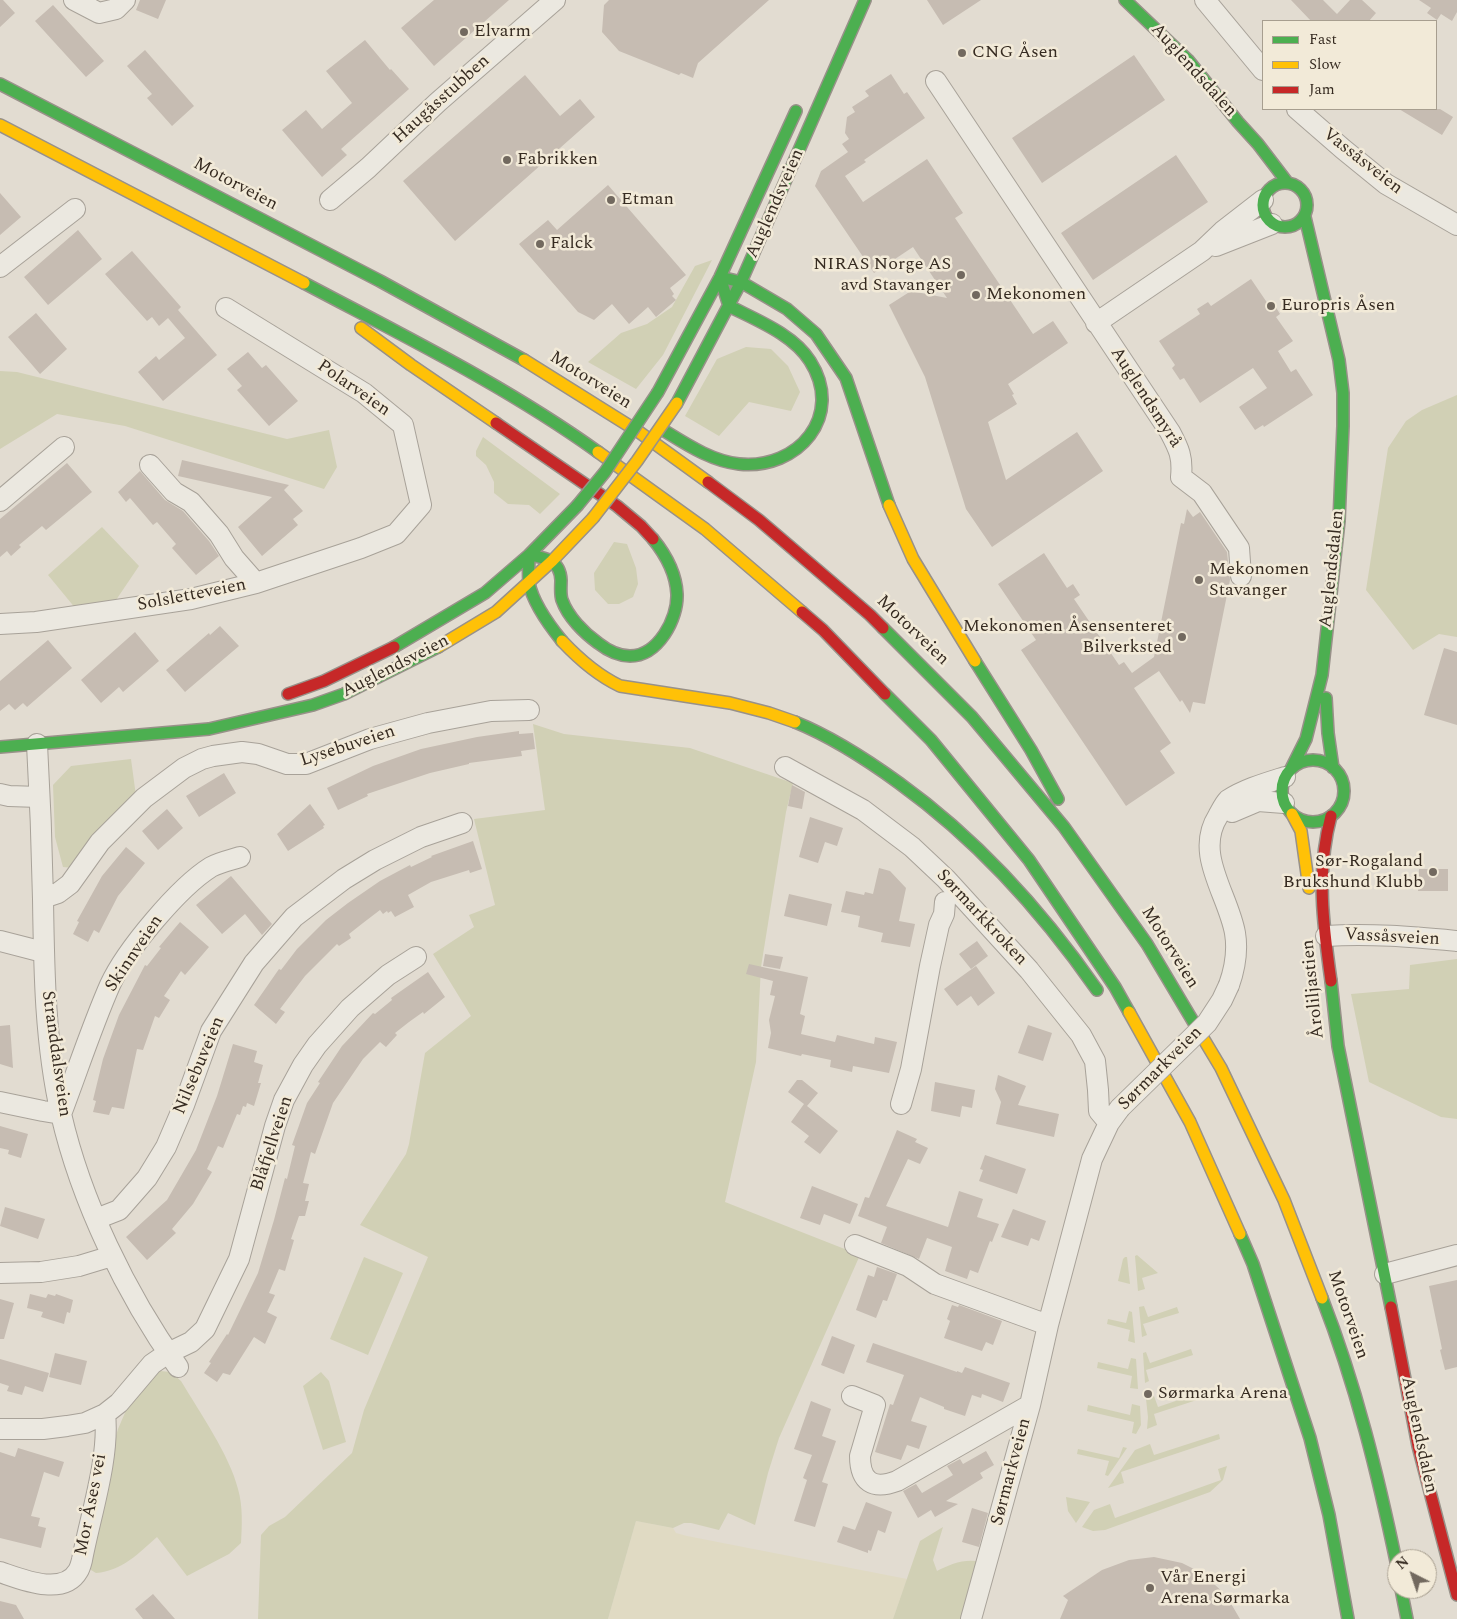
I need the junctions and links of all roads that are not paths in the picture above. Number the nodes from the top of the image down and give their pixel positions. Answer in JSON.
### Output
{"nodes":[{"id":1,"x":74,"y":0,"type":"edge"},
{"id":2,"x":125,"y":0,"type":"edge"},
{"id":3,"x":555,"y":0,"type":"edge"},
{"id":4,"x":865,"y":0,"type":"edge"},
{"id":5,"x":1125,"y":0,"type":"edge"},
{"id":6,"x":1206,"y":0,"type":"edge"},
{"id":7,"x":1262,"y":69,"type":"edge"},
{"id":8,"x":936,"y":81,"type":"dead end"},
{"id":9,"x":0,"y":84,"type":"edge"},
{"id":10,"x":800,"y":103,"type":"dead end"},
{"id":11,"x":1298,"y":110,"type":"edge"},
{"id":12,"x":1238,"y":122,"type":"junction"},
{"id":13,"x":0,"y":125,"type":"edge"},
{"id":14,"x":1257,"y":160,"type":"dead end"},
{"id":15,"x":1261,"y":177,"type":"dead end"},
{"id":16,"x":1287,"y":182,"type":"junction"},
{"id":17,"x":1265,"y":197,"type":"junction"},
{"id":18,"x":330,"y":200,"type":"dead end"},
{"id":19,"x":75,"y":209,"type":"dead end"},
{"id":20,"x":1305,"y":217,"type":"junction"},
{"id":21,"x":1457,"y":224,"type":"edge"},
{"id":22,"x":1279,"y":226,"type":"junction"},
{"id":23,"x":1294,"y":241,"type":"dead end"},
{"id":24,"x":1202,"y":251,"type":"junction"},
{"id":25,"x":1304,"y":256,"type":"dead end"},
{"id":26,"x":0,"y":267,"type":"edge"},
{"id":27,"x":720,"y":277,"type":"junction"},
{"id":28,"x":297,"y":278,"type":"junction"},
{"id":29,"x":741,"y":282,"type":"junction"},
{"id":30,"x":1322,"y":291,"type":"junction"},
{"id":31,"x":729,"y":306,"type":"junction"},
{"id":32,"x":226,"y":308,"type":"dead end"},
{"id":33,"x":1096,"y":323,"type":"junction"},
{"id":34,"x":492,"y":343,"type":"junction"},
{"id":35,"x":538,"y":355,"type":"dead end"},
{"id":36,"x":633,"y":410,"type":"dead end"},
{"id":37,"x":64,"y":447,"type":"dead end"},
{"id":38,"x":150,"y":465,"type":"dead end"},
{"id":39,"x":0,"y":501,"type":"edge"},
{"id":40,"x":529,"y":555,"type":"junction"},
{"id":41,"x":552,"y":561,"type":"junction"},
{"id":42,"x":1241,"y":576,"type":"dead end"},
{"id":43,"x":529,"y":582,"type":"junction"},
{"id":44,"x":256,"y":583,"type":"junction"},
{"id":45,"x":0,"y":624,"type":"edge"},
{"id":46,"x":1321,"y":693,"type":"junction"},
{"id":47,"x":276,"y":698,"type":"dead end"},
{"id":48,"x":529,"y":710,"type":"dead end"},
{"id":49,"x":216,"y":716,"type":"dead end"},
{"id":50,"x":157,"y":732,"type":"junction"},
{"id":51,"x":37,"y":744,"type":"junction"},
{"id":52,"x":0,"y":747,"type":"edge"},
{"id":53,"x":785,"y":767,"type":"dead end"},
{"id":54,"x":1334,"y":768,"type":"junction"},
{"id":55,"x":1288,"y":773,"type":"junction"},
{"id":56,"x":0,"y":794,"type":"edge"},
{"id":57,"x":39,"y":797,"type":"junction"},
{"id":58,"x":1288,"y":809,"type":"junction"},
{"id":59,"x":1218,"y":815,"type":"junction"},
{"id":60,"x":1331,"y":816,"type":"junction"},
{"id":61,"x":462,"y":823,"type":"dead end"},
{"id":62,"x":240,"y":857,"type":"dead end"},
{"id":63,"x":1094,"y":866,"type":"junction"},
{"id":64,"x":43,"y":898,"type":"junction"},
{"id":65,"x":945,"y":902,"type":"dead end"},
{"id":66,"x":1326,"y":936,"type":"junction"},
{"id":67,"x":0,"y":941,"type":"edge"},
{"id":68,"x":1457,"y":941,"type":"edge"},
{"id":69,"x":43,"y":952,"type":"junction"},
{"id":70,"x":416,"y":957,"type":"dead end"},
{"id":71,"x":1104,"y":1000,"type":"dead end"},
{"id":72,"x":1338,"y":1046,"type":"junction"},
{"id":73,"x":1143,"y":1065,"type":"dead end"},
{"id":74,"x":0,"y":1102,"type":"edge"},
{"id":75,"x":901,"y":1104,"type":"dead end"},
{"id":76,"x":61,"y":1114,"type":"junction"},
{"id":77,"x":1114,"y":1115,"type":"junction"},
{"id":78,"x":1197,"y":1136,"type":"junction"},
{"id":79,"x":96,"y":1219,"type":"junction"},
{"id":80,"x":855,"y":1245,"type":"dead end"},
{"id":81,"x":1457,"y":1255,"type":"edge"},
{"id":82,"x":112,"y":1256,"type":"junction"},
{"id":83,"x":0,"y":1272,"type":"edge"},
{"id":84,"x":1385,"y":1274,"type":"junction"},
{"id":85,"x":1048,"y":1325,"type":"junction"},
{"id":86,"x":173,"y":1360,"type":"junction"},
{"id":87,"x":852,"y":1396,"type":"dead end"},
{"id":88,"x":1030,"y":1405,"type":"junction"},
{"id":89,"x":105,"y":1414,"type":"junction"},
{"id":90,"x":0,"y":1429,"type":"edge"},
{"id":91,"x":1393,"y":1549,"type":"edge"},
{"id":92,"x":0,"y":1572,"type":"edge"},
{"id":93,"x":1457,"y":1596,"type":"edge"},
{"id":94,"x":1403,"y":1599,"type":"edge"},
{"id":95,"x":972,"y":1619,"type":"edge"},
{"id":96,"x":1348,"y":1619,"type":"edge"},
{"id":97,"x":1407,"y":1619,"type":"edge"}],
"edges":[{"from":1,"to":2,"type":"street"},
{"from":3,"to":18,"type":"street","name":"Haugåsstubben"},
{"from":4,"to":29,"type":"main road","name":"Auglendsveien"},
{"from":5,"to":12,"type":"main road","name":"Auglendsdalen"},
{"from":6,"to":7,"type":"street"},
{"from":8,"to":33,"type":"street","name":"Auglendsmyrå"},
{"from":9,"to":34,"type":"main road","name":"Motorveien"},
{"from":10,"to":27,"type":"main road","name":"Auglendsveien"},
{"from":11,"to":21,"type":"street","name":"Vassåsveien"},
{"from":12,"to":14,"type":"main road","name":"Auglendsdalen"},
{"from":12,"to":16,"type":"main road","name":"Auglendsdalen"},
{"from":13,"to":28,"type":"main road"},
{"from":15,"to":17,"type":"main road"},
{"from":16,"to":17,"type":"main road"},
{"from":16,"to":20,"type":"main road"},
{"from":17,"to":22,"type":"main road"},
{"from":17,"to":24,"type":"street"},
{"from":19,"to":26,"type":"street"},
{"from":20,"to":22,"type":"main road"},
{"from":20,"to":30,"type":"main road"},
{"from":22,"to":23,"type":"main road"},
{"from":22,"to":24,"type":"street"},
{"from":24,"to":33,"type":"street"},
{"from":25,"to":30,"type":"main road"},
{"from":27,"to":29,"type":"main road"},
{"from":27,"to":31,"type":"main road"},
{"from":27,"to":40,"type":"main road","name":"Auglendsveien","bridge":true},
{"from":28,"to":41,"type":"main road"},
{"from":28,"to":78,"type":"main road"},
{"from":29,"to":31,"type":"main road","name":"Auglendsveien"},
{"from":29,"to":63,"type":"main road"},
{"from":30,"to":46,"type":"main road","name":"Auglendsdalen"},
{"from":31,"to":36,"type":"main road"},
{"from":31,"to":41,"type":"main road","name":"Auglendsveien","bridge":true},
{"from":32,"to":44,"type":"street","name":"Polarveien"},
{"from":33,"to":42,"type":"street","name":"Auglendsmyrå"},
{"from":34,"to":35,"type":"main road"},
{"from":34,"to":63,"type":"main road","name":"Motorveien"},
{"from":37,"to":39,"type":"street"},
{"from":38,"to":44,"type":"street","name":"Solsletteveien"},
{"from":40,"to":41,"type":"main road"},
{"from":40,"to":43,"type":"main road"},
{"from":40,"to":47,"type":"main road","name":"Auglendsveien"},
{"from":41,"to":43,"type":"main road","name":"Auglendsveien"},
{"from":43,"to":50,"type":"main road","name":"Auglendsveien"},
{"from":43,"to":71,"type":"main road"},
{"from":44,"to":45,"type":"street","name":"Solsletteveien"},
{"from":46,"to":54,"type":"main road"},
{"from":46,"to":55,"type":"main road"},
{"from":48,"to":64,"type":"street","name":"Lysebuveien"},
{"from":49,"to":50,"type":"main road","name":"Auglendsveien"},
{"from":50,"to":51,"type":"main road","name":"Auglendsveien"},
{"from":51,"to":52,"type":"main road","name":"Auglendsveien"},
{"from":51,"to":57,"type":"street","name":"Stranddalsveien"},
{"from":53,"to":77,"type":"street","name":"Sørmarkkroken"},
{"from":54,"to":55,"type":"main road"},
{"from":54,"to":60,"type":"main road"},
{"from":55,"to":58,"type":"main road"},
{"from":55,"to":59,"type":"street","name":"Sørmarkveien"},
{"from":56,"to":57,"type":"street"},
{"from":57,"to":64,"type":"street","name":"Stranddalsveien"},
{"from":58,"to":59,"type":"street"},
{"from":58,"to":60,"type":"main road"},
{"from":58,"to":72,"type":"main road","name":"Åroliljastien"},
{"from":59,"to":77,"type":"street","name":"Sørmarkveien","bridge":true},
{"from":60,"to":66,"type":"main road","name":"Åroliljastien"},
{"from":61,"to":79,"type":"street","name":"Nilsebuveien"},
{"from":62,"to":76,"type":"street","name":"Skinnveien"},
{"from":63,"to":91,"type":"main road","name":"Motorveien"},
{"from":64,"to":69,"type":"street","name":"Stranddalsveien"},
{"from":65,"to":75,"type":"street"},
{"from":66,"to":68,"type":"street","name":"Vassåsveien"},
{"from":66,"to":72,"type":"main road","name":"Åroliljastien"},
{"from":67,"to":69,"type":"street"},
{"from":69,"to":76,"type":"street","name":"Stranddalsveien"},
{"from":70,"to":86,"type":"street","name":"Blåfjellveien"},
{"from":72,"to":84,"type":"main road","name":"Auglendsdalen"},
{"from":73,"to":78,"type":"main road"},
{"from":74,"to":76,"type":"street"},
{"from":76,"to":79,"type":"street","name":"Stranddalsveien"},
{"from":77,"to":85,"type":"street","name":"Sørmarkveien"},
{"from":78,"to":96,"type":"main road"},
{"from":79,"to":82,"type":"street","name":"Stranddalsveien"},
{"from":80,"to":85,"type":"street"},
{"from":81,"to":84,"type":"street"},
{"from":82,"to":83,"type":"street"},
{"from":82,"to":86,"type":"street","name":"Stranddalsveien"},
{"from":84,"to":93,"type":"main road","name":"Auglendsdalen"},
{"from":85,"to":88,"type":"street","name":"Sørmarkveien"},
{"from":86,"to":89,"type":"street","name":"Blåfjellveien"},
{"from":87,"to":88,"type":"street"},
{"from":88,"to":95,"type":"street","name":"Sørmarkveien"},
{"from":89,"to":90,"type":"street","name":"Blåfjellveien"},
{"from":89,"to":92,"type":"street","name":"Mor Åses vei"},
{"from":94,"to":97,"type":"main road"}]}
